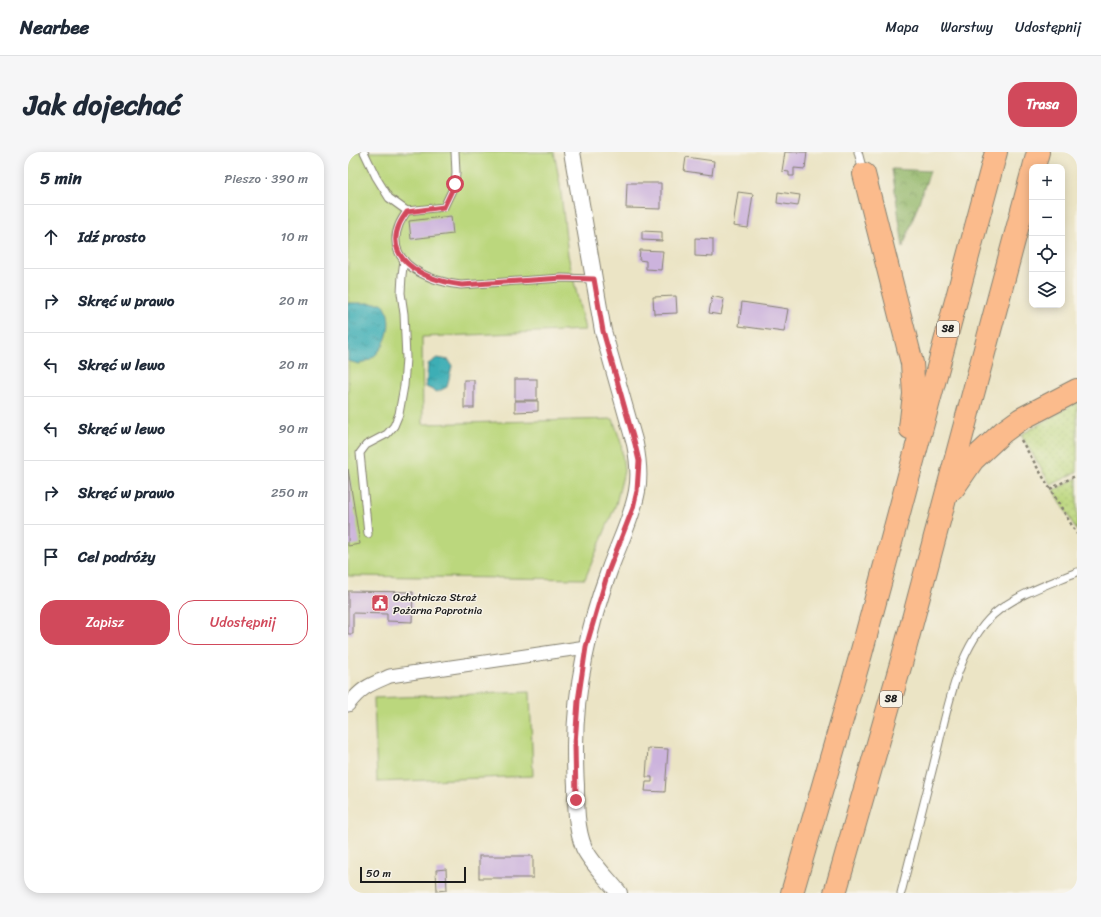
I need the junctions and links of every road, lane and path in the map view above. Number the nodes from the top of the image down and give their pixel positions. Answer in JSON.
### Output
{"nodes":[{"id":1,"x":364,"y":152,"type":"edge"},
{"id":2,"x":455,"y":152,"type":"edge"},
{"id":3,"x":572,"y":152,"type":"edge"},
{"id":4,"x":858,"y":152,"type":"edge"},
{"id":5,"x":996,"y":152,"type":"edge"},
{"id":6,"x":1038,"y":152,"type":"edge"},
{"id":7,"x":1035,"y":164,"type":"edge"},
{"id":8,"x":864,"y":174,"type":"joint"},
{"id":9,"x":1029,"y":184,"type":"edge"},
{"id":10,"x":407,"y":212,"type":"junction"},
{"id":11,"x":404,"y":260,"type":"junction"},
{"id":12,"x":594,"y":279,"type":"junction"},
{"id":13,"x":1077,"y":390,"type":"edge"},
{"id":14,"x":1019,"y":437,"type":"dead end"},
{"id":15,"x":1077,"y":475,"type":"edge"},
{"id":16,"x":1050,"y":489,"type":"junction"},
{"id":17,"x":944,"y":504,"type":"junction"},
{"id":18,"x":901,"y":507,"type":"junction"},
{"id":19,"x":368,"y":534,"type":"dead end"},
{"id":20,"x":1077,"y":534,"type":"edge"},
{"id":21,"x":1077,"y":572,"type":"edge"},
{"id":22,"x":586,"y":647,"type":"junction"},
{"id":23,"x":348,"y":705,"type":"edge"},
{"id":24,"x":619,"y":893,"type":"edge"},
{"id":25,"x":792,"y":893,"type":"edge"},
{"id":26,"x":835,"y":893,"type":"edge"},
{"id":27,"x":901,"y":893,"type":"edge"}],
"edges":[{"from":1,"to":10,"type":"lane"},
{"from":2,"to":10,"type":"lane"},
{"from":3,"to":12,"type":"street"},
{"from":4,"to":8,"type":"lane"},
{"from":5,"to":18,"type":"highway","number":"S8"},
{"from":6,"to":7,"type":"highway"},
{"from":8,"to":18,"type":"highway"},
{"from":9,"to":17,"type":"highway","number":"S8"},
{"from":10,"to":11,"type":"lane"},
{"from":11,"to":12,"type":"lane"},
{"from":11,"to":19,"type":"lane"},
{"from":12,"to":22,"type":"street"},
{"from":13,"to":17,"type":"highway"},
{"from":14,"to":16,"type":"path"},
{"from":15,"to":16,"type":"path"},
{"from":16,"to":20,"type":"path"},
{"from":17,"to":26,"type":"highway","number":"S8"},
{"from":18,"to":25,"type":"highway","number":"S8"},
{"from":21,"to":27,"type":"lane"},
{"from":22,"to":23,"type":"street"},
{"from":22,"to":24,"type":"street"}]}
